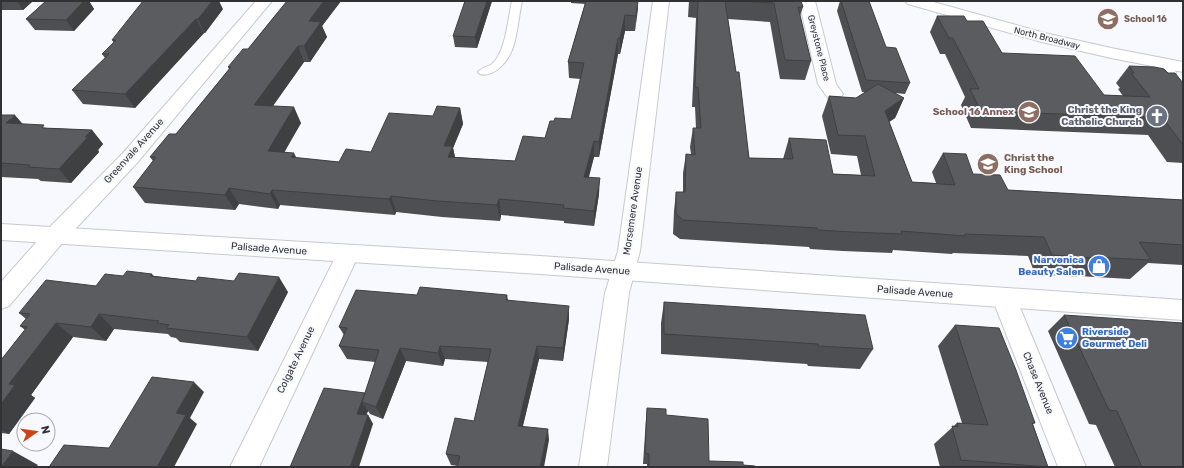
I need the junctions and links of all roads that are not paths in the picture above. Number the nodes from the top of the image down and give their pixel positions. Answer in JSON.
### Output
{"nodes":[{"id":1,"x":264,"y":1,"type":"edge"},
{"id":2,"x":517,"y":1,"type":"edge"},
{"id":3,"x":661,"y":1,"type":"edge"},
{"id":4,"x":807,"y":1,"type":"edge"},
{"id":5,"x":913,"y":1,"type":"edge"},
{"id":6,"x":1176,"y":66,"type":"edge"},
{"id":7,"x":484,"y":72,"type":"dead end"},
{"id":8,"x":834,"y":94,"type":"dead end"},
{"id":9,"x":1183,"y":95,"type":"edge"},
{"id":10,"x":1,"y":232,"type":"edge"},
{"id":11,"x":56,"y":236,"type":"junction"},
{"id":12,"x":348,"y":254,"type":"junction"},
{"id":13,"x":623,"y":271,"type":"junction"},
{"id":14,"x":1004,"y":298,"type":"junction"},
{"id":15,"x":1,"y":299,"type":"edge"},
{"id":16,"x":1183,"y":310,"type":"edge"},
{"id":17,"x":244,"y":467,"type":"edge"},
{"id":18,"x":593,"y":467,"type":"edge"},
{"id":19,"x":1072,"y":467,"type":"edge"}],
"edges":[{"from":1,"to":11,"type":"street","name":"Greenvale Avenue"},
{"from":2,"to":7,"type":"lane"},
{"from":3,"to":13,"type":"street","name":"Morsemere Avenue"},
{"from":4,"to":8,"type":"street","name":"Greystone Place"},
{"from":5,"to":6,"type":"street","name":"North Broadway"},
{"from":6,"to":9,"type":"lane"},
{"from":10,"to":11,"type":"street","name":"Palisade Avenue"},
{"from":11,"to":12,"type":"street","name":"Palisade Avenue"},
{"from":11,"to":15,"type":"street","name":"Greenvale Avenue"},
{"from":12,"to":13,"type":"street","name":"Palisade Avenue"},
{"from":12,"to":17,"type":"street","name":"Colgate Avenue"},
{"from":13,"to":14,"type":"street","name":"Palisade Avenue"},
{"from":13,"to":18,"type":"street","name":"Morsemere Avenue"},
{"from":14,"to":16,"type":"street","name":"Palisade Avenue"},
{"from":14,"to":19,"type":"street","name":"Chase Avenue"}]}
